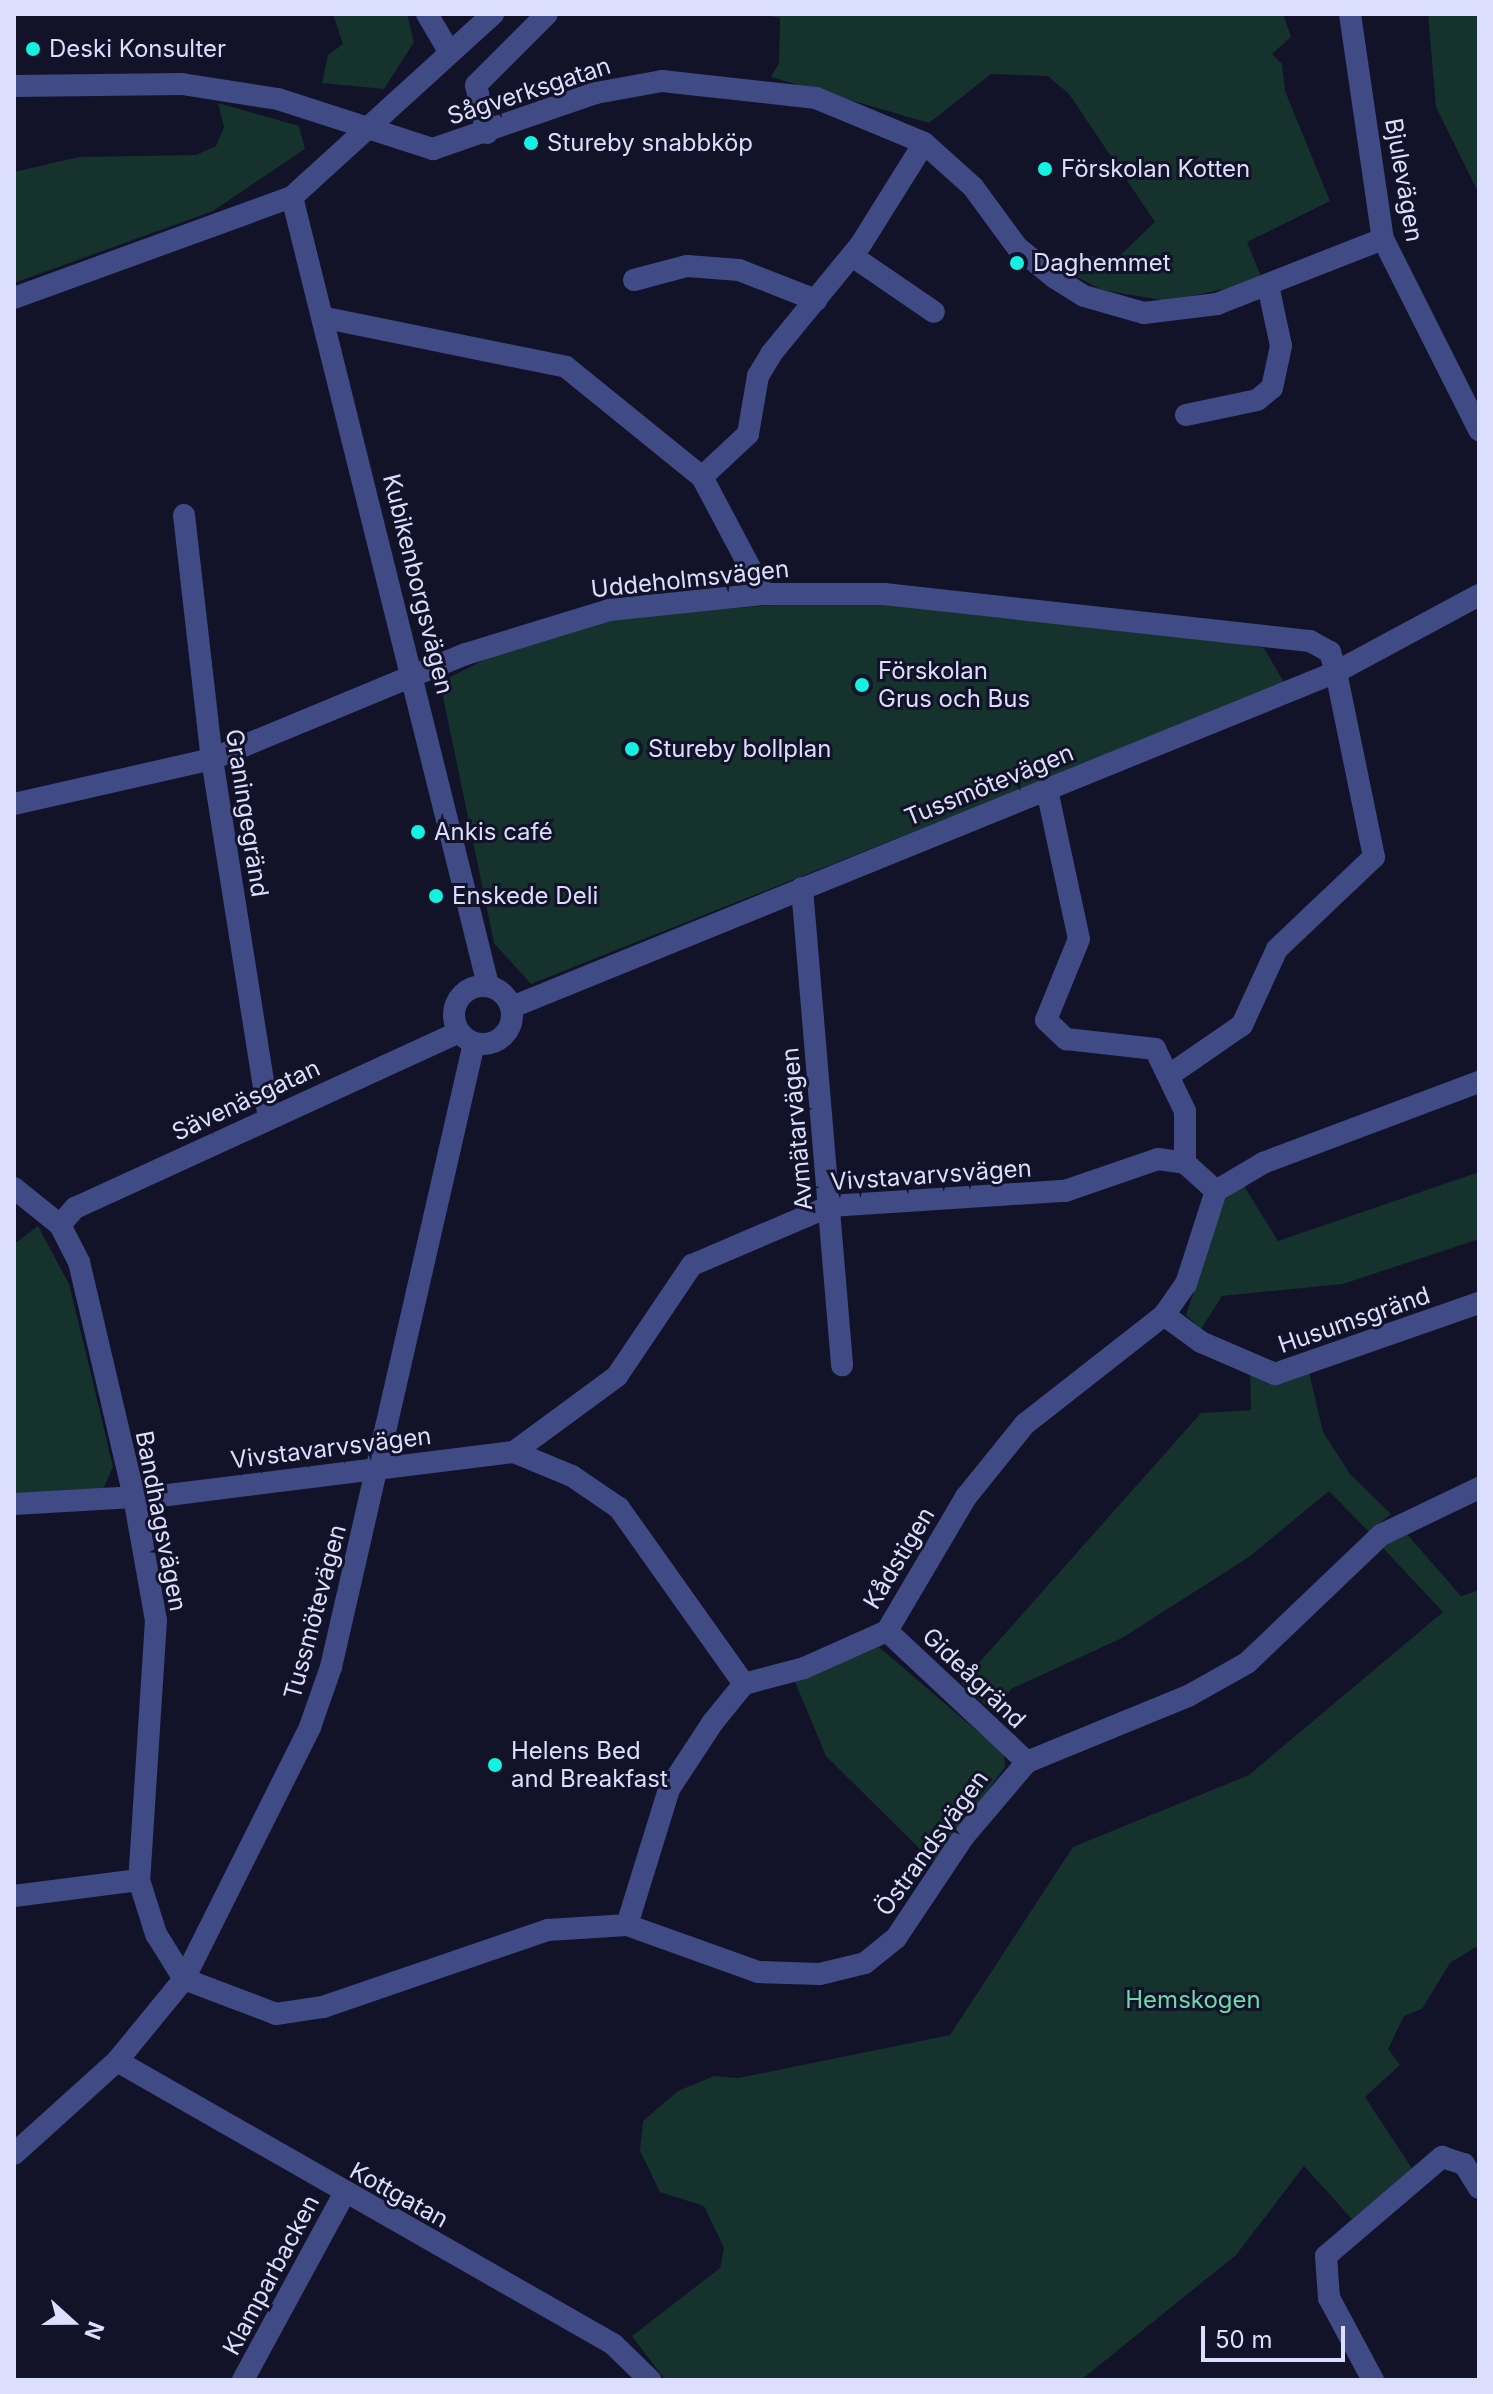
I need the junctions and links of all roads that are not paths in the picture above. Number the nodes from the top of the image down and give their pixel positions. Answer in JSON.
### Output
{"nodes":[{"id":1,"x":427,"y":14,"type":"edge"},
{"id":2,"x":493,"y":14,"type":"edge"},
{"id":3,"x":547,"y":14,"type":"edge"},
{"id":4,"x":1350,"y":14,"type":"edge"},
{"id":5,"x":450,"y":53,"type":"junction"},
{"id":6,"x":14,"y":86,"type":"edge"},
{"id":7,"x":370,"y":127,"type":"junction"},
{"id":8,"x":487,"y":133,"type":"junction"},
{"id":9,"x":924,"y":143,"type":"junction"},
{"id":10,"x":292,"y":197,"type":"junction"},
{"id":11,"x":1383,"y":239,"type":"junction"},
{"id":12,"x":852,"y":256,"type":"junction"},
{"id":13,"x":634,"y":280,"type":"dead end"},
{"id":14,"x":1268,"y":285,"type":"junction"},
{"id":15,"x":14,"y":298,"type":"edge"},
{"id":16,"x":816,"y":300,"type":"junction"},
{"id":17,"x":934,"y":312,"type":"dead end"},
{"id":18,"x":326,"y":318,"type":"junction"},
{"id":19,"x":1186,"y":415,"type":"dead end"},
{"id":20,"x":1479,"y":430,"type":"edge"},
{"id":21,"x":702,"y":477,"type":"junction"},
{"id":22,"x":184,"y":515,"type":"dead end"},
{"id":23,"x":764,"y":594,"type":"junction"},
{"id":24,"x":1479,"y":595,"type":"edge"},
{"id":25,"x":1336,"y":672,"type":"junction"},
{"id":26,"x":415,"y":677,"type":"junction"},
{"id":27,"x":212,"y":759,"type":"junction"},
{"id":28,"x":1047,"y":790,"type":"junction"},
{"id":29,"x":14,"y":804,"type":"edge"},
{"id":30,"x":802,"y":888,"type":"junction"},
{"id":31,"x":488,"y":985,"type":"junction"},
{"id":32,"x":512,"y":1007,"type":"junction"},
{"id":33,"x":467,"y":1037,"type":"junction"},
{"id":34,"x":1171,"y":1074,"type":"junction"},
{"id":35,"x":1479,"y":1082,"type":"edge"},
{"id":36,"x":269,"y":1117,"type":"junction"},
{"id":37,"x":1185,"y":1163,"type":"junction"},
{"id":38,"x":14,"y":1188,"type":"edge"},
{"id":39,"x":1216,"y":1191,"type":"junction"},
{"id":40,"x":830,"y":1206,"type":"junction"},
{"id":41,"x":60,"y":1225,"type":"junction"},
{"id":42,"x":1479,"y":1303,"type":"edge"},
{"id":43,"x":1164,"y":1315,"type":"junction"},
{"id":44,"x":842,"y":1365,"type":"dead end"},
{"id":45,"x":514,"y":1452,"type":"junction"},
{"id":46,"x":377,"y":1469,"type":"junction"},
{"id":47,"x":1479,"y":1488,"type":"edge"},
{"id":48,"x":134,"y":1497,"type":"junction"},
{"id":49,"x":14,"y":1504,"type":"edge"},
{"id":50,"x":887,"y":1631,"type":"junction"},
{"id":51,"x":744,"y":1684,"type":"junction"},
{"id":52,"x":1027,"y":1762,"type":"junction"},
{"id":53,"x":139,"y":1880,"type":"junction"},
{"id":54,"x":14,"y":1896,"type":"edge"},
{"id":55,"x":627,"y":1925,"type":"junction"},
{"id":56,"x":184,"y":1979,"type":"junction"},
{"id":57,"x":117,"y":2061,"type":"junction"},
{"id":58,"x":14,"y":2154,"type":"edge"},
{"id":59,"x":1479,"y":2188,"type":"edge"},
{"id":60,"x":344,"y":2194,"type":"junction"},
{"id":61,"x":243,"y":2380,"type":"edge"},
{"id":62,"x":650,"y":2380,"type":"edge"},
{"id":63,"x":1373,"y":2380,"type":"edge"}],
"edges":[{"from":1,"to":5,"type":"street"},
{"from":2,"to":5,"type":"street"},
{"from":3,"to":8,"type":"street"},
{"from":4,"to":11,"type":"street","name":"Bjulevägen"},
{"from":5,"to":7,"type":"street"},
{"from":6,"to":7,"type":"street","name":"Sågverksgatan"},
{"from":7,"to":8,"type":"street","name":"Sågverksgatan"},
{"from":7,"to":10,"type":"street"},
{"from":8,"to":9,"type":"street","name":"Sågverksgatan"},
{"from":9,"to":12,"type":"street"},
{"from":9,"to":14,"type":"street","name":"Sågverksgatan"},
{"from":10,"to":15,"type":"street"},
{"from":10,"to":18,"type":"street","name":"Kubikenborgsvägen"},
{"from":11,"to":14,"type":"street","name":"Sågverksgatan"},
{"from":11,"to":20,"type":"street","name":"Bjulevägen"},
{"from":12,"to":16,"type":"street"},
{"from":12,"to":17,"type":"street"},
{"from":13,"to":16,"type":"street"},
{"from":14,"to":19,"type":"street"},
{"from":16,"to":21,"type":"street"},
{"from":18,"to":21,"type":"street"},
{"from":18,"to":26,"type":"street","name":"Kubikenborgsvägen"},
{"from":21,"to":23,"type":"street"},
{"from":22,"to":27,"type":"street","name":"Graningegränd"},
{"from":23,"to":25,"type":"street","name":"Uddeholmsvägen"},
{"from":23,"to":26,"type":"street","name":"Uddeholmsvägen"},
{"from":24,"to":25,"type":"street","name":"Tussmötevägen"},
{"from":25,"to":28,"type":"street","name":"Tussmötevägen"},
{"from":25,"to":34,"type":"street"},
{"from":26,"to":27,"type":"street","name":"Uddeholmsvägen"},
{"from":26,"to":31,"type":"street","name":"Kubikenborgsvägen"},
{"from":27,"to":29,"type":"street","name":"Uddeholmsvägen"},
{"from":27,"to":36,"type":"street","name":"Graningegränd"},
{"from":28,"to":30,"type":"street","name":"Tussmötevägen"},
{"from":28,"to":34,"type":"street"},
{"from":30,"to":32,"type":"street","name":"Tussmötevägen"},
{"from":30,"to":40,"type":"street","name":"Avmätarvägen"},
{"from":31,"to":32,"type":"street"},
{"from":31,"to":33,"type":"street"},
{"from":32,"to":33,"type":"street"},
{"from":33,"to":36,"type":"street","name":"Sävenäsgatan"},
{"from":33,"to":46,"type":"street","name":"Tussmötevägen"},
{"from":34,"to":37,"type":"street"},
{"from":35,"to":39,"type":"street"},
{"from":36,"to":41,"type":"street","name":"Sävenäsgatan"},
{"from":37,"to":39,"type":"street"},
{"from":37,"to":40,"type":"street","name":"Vivstavarvsvägen"},
{"from":38,"to":41,"type":"street","name":"Bandhagsvägen"},
{"from":39,"to":43,"type":"street","name":"Kådstigen"},
{"from":40,"to":44,"type":"street","name":"Avmätarvägen"},
{"from":40,"to":45,"type":"street","name":"Vivstavarvsvägen"},
{"from":41,"to":48,"type":"street","name":"Bandhagsvägen"},
{"from":42,"to":43,"type":"street","name":"Husumsgränd"},
{"from":43,"to":50,"type":"street","name":"Kådstigen"},
{"from":45,"to":46,"type":"street","name":"Vivstavarvsvägen"},
{"from":45,"to":51,"type":"street"},
{"from":46,"to":48,"type":"street","name":"Vivstavarvsvägen"},
{"from":46,"to":56,"type":"street","name":"Tussmötevägen"},
{"from":47,"to":52,"type":"street","name":"Östrandsvägen"},
{"from":48,"to":49,"type":"street","name":"Vivstavarvsvägen"},
{"from":48,"to":53,"type":"street","name":"Bandhagsvägen"},
{"from":50,"to":51,"type":"street","name":"Kådstigen"},
{"from":50,"to":52,"type":"street","name":"Gideågränd"},
{"from":51,"to":55,"type":"street"},
{"from":52,"to":55,"type":"street","name":"Östrandsvägen"},
{"from":53,"to":54,"type":"street"},
{"from":53,"to":56,"type":"street","name":"Bandhagsvägen"},
{"from":55,"to":56,"type":"street","name":"Östrandsvägen"},
{"from":56,"to":57,"type":"street","name":"Tussmötevägen"},
{"from":57,"to":58,"type":"street","name":"Tussmötevägen"},
{"from":57,"to":60,"type":"street","name":"Kottgatan"},
{"from":59,"to":63,"type":"street"},
{"from":60,"to":61,"type":"street","name":"Klamparbacken"},
{"from":60,"to":62,"type":"street","name":"Kottgatan"}]}
